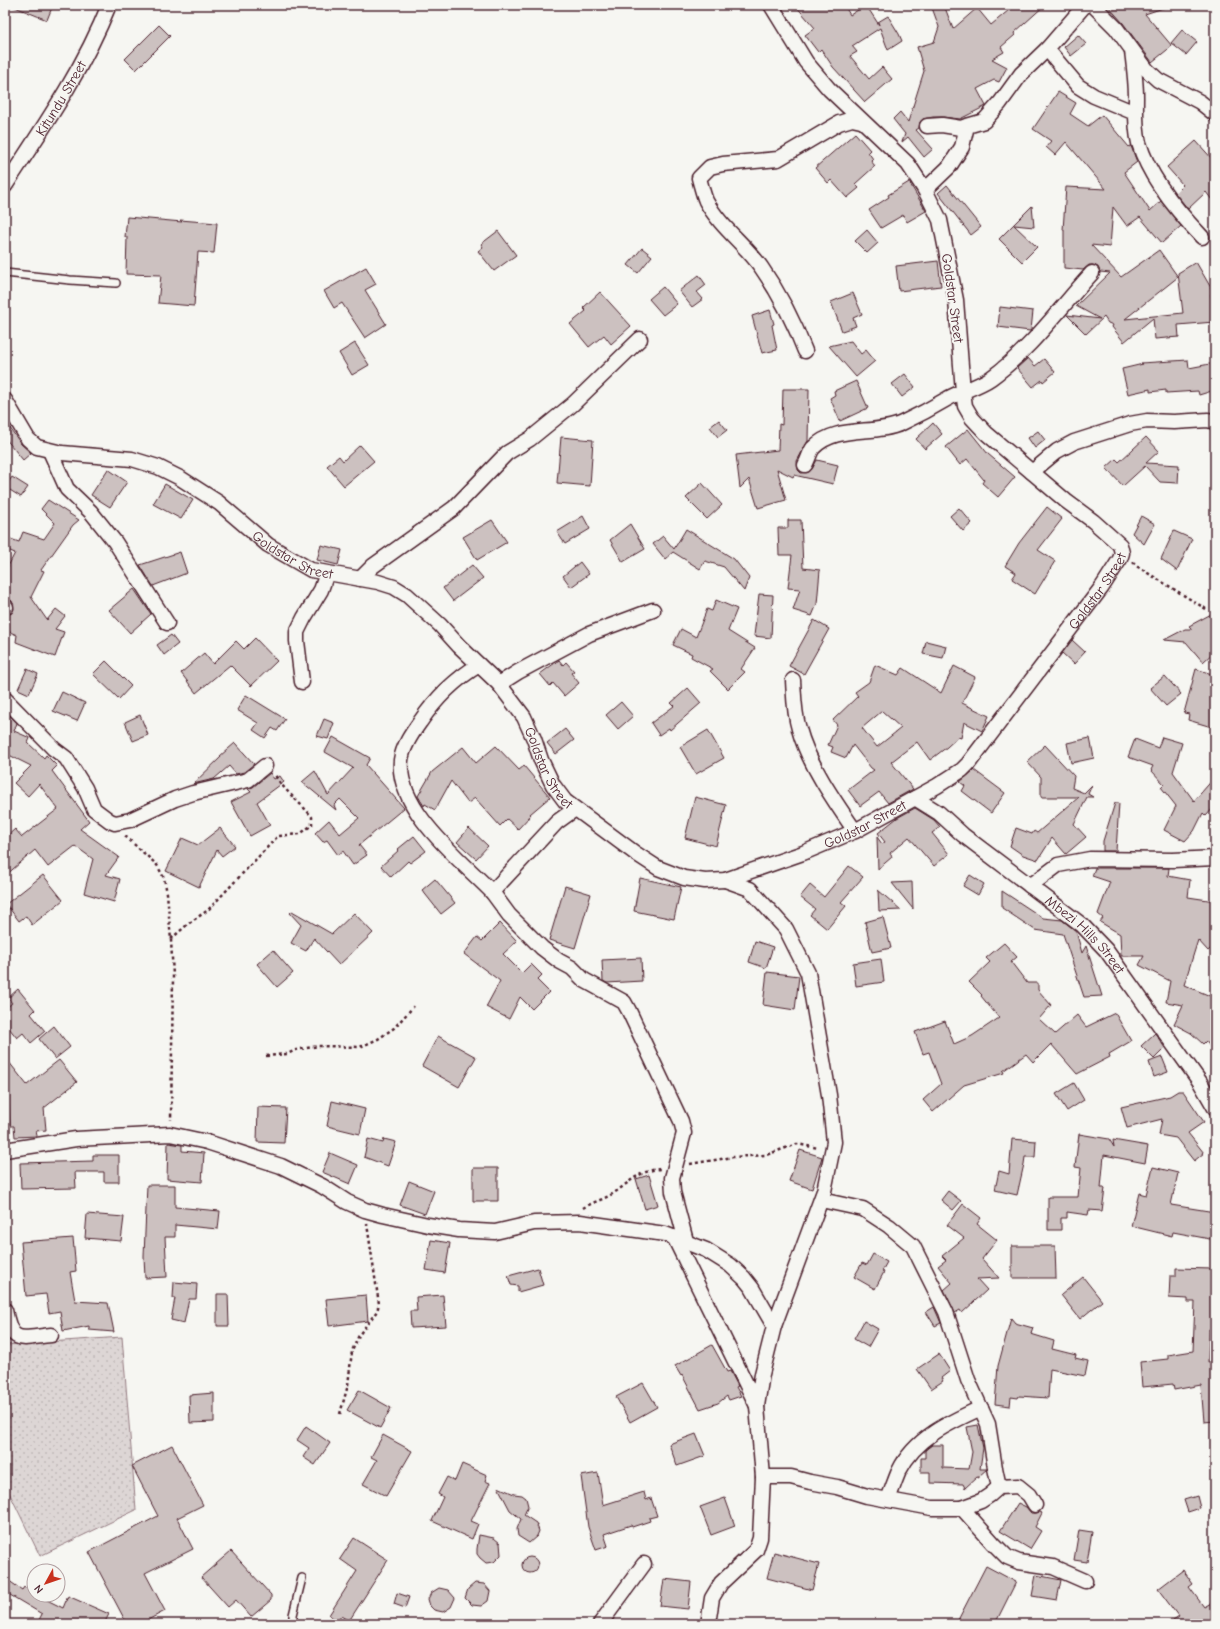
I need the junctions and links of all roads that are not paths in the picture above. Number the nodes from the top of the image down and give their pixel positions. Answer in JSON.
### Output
{"nodes":[{"id":1,"x":109,"y":5,"type":"edge"},
{"id":2,"x":771,"y":5,"type":"edge"},
{"id":3,"x":1085,"y":5,"type":"edge"},
{"id":4,"x":1093,"y":5,"type":"edge"},
{"id":5,"x":1047,"y":49,"type":"junction"},
{"id":6,"x":1132,"y":51,"type":"junction"},
{"id":7,"x":1135,"y":113,"type":"junction"},
{"id":8,"x":1215,"y":114,"type":"edge"},
{"id":9,"x":862,"y":121,"type":"junction"},
{"id":10,"x":927,"y":126,"type":"dead end"},
{"id":11,"x":967,"y":126,"type":"junction"},
{"id":12,"x":5,"y":186,"type":"edge"},
{"id":13,"x":925,"y":190,"type":"junction"},
{"id":14,"x":1202,"y":237,"type":"dead end"},
{"id":15,"x":5,"y":272,"type":"edge"},
{"id":16,"x":1092,"y":274,"type":"dead end"},
{"id":17,"x":116,"y":283,"type":"dead end"},
{"id":18,"x":640,"y":339,"type":"dead end"},
{"id":19,"x":805,"y":351,"type":"dead end"},
{"id":20,"x":963,"y":392,"type":"junction"},
{"id":21,"x":5,"y":400,"type":"edge"},
{"id":22,"x":1215,"y":422,"type":"edge"},
{"id":23,"x":50,"y":450,"type":"junction"},
{"id":24,"x":805,"y":465,"type":"dead end"},
{"id":25,"x":1032,"y":472,"type":"junction"},
{"id":26,"x":327,"y":573,"type":"junction"},
{"id":27,"x":360,"y":579,"type":"junction"},
{"id":28,"x":653,"y":610,"type":"dead end"},
{"id":29,"x":167,"y":622,"type":"dead end"},
{"id":30,"x":479,"y":665,"type":"junction"},
{"id":31,"x":793,"y":680,"type":"dead end"},
{"id":32,"x":302,"y":682,"type":"dead end"},
{"id":33,"x":499,"y":684,"type":"junction"},
{"id":34,"x":5,"y":699,"type":"edge"},
{"id":35,"x":265,"y":766,"type":"road end"},
{"id":36,"x":916,"y":798,"type":"junction"},
{"id":37,"x":575,"y":809,"type":"junction"},
{"id":38,"x":855,"y":831,"type":"junction"},
{"id":39,"x":1215,"y":858,"type":"edge"},
{"id":40,"x":725,"y":880,"type":"junction"},
{"id":41,"x":1030,"y":886,"type":"junction"},
{"id":42,"x":492,"y":892,"type":"junction"},
{"id":43,"x":1215,"y":1108,"type":"edge"},
{"id":44,"x":5,"y":1150,"type":"edge"},
{"id":45,"x":821,"y":1200,"type":"junction"},
{"id":46,"x":680,"y":1239,"type":"junction"},
{"id":47,"x":5,"y":1310,"type":"edge"},
{"id":48,"x":774,"y":1326,"type":"junction"},
{"id":49,"x":51,"y":1335,"type":"dead end"},
{"id":50,"x":757,"y":1406,"type":"junction"},
{"id":51,"x":981,"y":1408,"type":"junction"},
{"id":52,"x":763,"y":1477,"type":"junction"},
{"id":53,"x":999,"y":1486,"type":"junction"},
{"id":54,"x":888,"y":1499,"type":"junction"},
{"id":55,"x":1035,"y":1505,"type":"dead end"},
{"id":56,"x":962,"y":1508,"type":"junction"},
{"id":57,"x":644,"y":1564,"type":"dead end"},
{"id":58,"x":302,"y":1578,"type":"dead end"},
{"id":59,"x":1084,"y":1582,"type":"dead end"},
{"id":60,"x":293,"y":1624,"type":"edge"},
{"id":61,"x":600,"y":1624,"type":"edge"},
{"id":62,"x":708,"y":1624,"type":"edge"}],
"edges":[{"from":1,"to":12,"type":"street","name":"Kitundu Street"},
{"from":2,"to":9,"type":"street","name":"Goldstar Street"},
{"from":3,"to":5,"type":"street"},
{"from":4,"to":6,"type":"street"},
{"from":5,"to":7,"type":"street"},
{"from":5,"to":11,"type":"street"},
{"from":6,"to":7,"type":"street"},
{"from":6,"to":8,"type":"street"},
{"from":7,"to":14,"type":"street"},
{"from":9,"to":13,"type":"street","name":"Goldstar Street"},
{"from":9,"to":19,"type":"street"},
{"from":10,"to":11,"type":"street"},
{"from":11,"to":13,"type":"street"},
{"from":13,"to":20,"type":"street","name":"Goldstar Street"},
{"from":15,"to":17,"type":"lane"},
{"from":16,"to":20,"type":"street"},
{"from":18,"to":27,"type":"street"},
{"from":20,"to":24,"type":"street"},
{"from":20,"to":25,"type":"street","name":"Goldstar Street"},
{"from":21,"to":23,"type":"street","name":"Goldstar Street"},
{"from":22,"to":25,"type":"street"},
{"from":23,"to":26,"type":"street","name":"Goldstar Street"},
{"from":23,"to":29,"type":"street"},
{"from":25,"to":36,"type":"street","name":"Goldstar Street"},
{"from":26,"to":27,"type":"street","name":"Goldstar Street"},
{"from":26,"to":32,"type":"street"},
{"from":27,"to":30,"type":"street","name":"Goldstar Street"},
{"from":28,"to":33,"type":"street"},
{"from":30,"to":33,"type":"street","name":"Goldstar Street"},
{"from":30,"to":42,"type":"street"},
{"from":31,"to":38,"type":"street"},
{"from":33,"to":37,"type":"street","name":"Goldstar Street"},
{"from":34,"to":35,"type":"street"},
{"from":36,"to":38,"type":"street","name":"Goldstar Street"},
{"from":36,"to":41,"type":"street","name":"Mbezi Hills Street"},
{"from":37,"to":40,"type":"street","name":"Goldstar Street"},
{"from":37,"to":42,"type":"street"},
{"from":38,"to":40,"type":"street","name":"Goldstar Street"},
{"from":39,"to":41,"type":"street"},
{"from":40,"to":45,"type":"street"},
{"from":41,"to":43,"type":"street","name":"Mbezi Hills Street"},
{"from":42,"to":46,"type":"street"},
{"from":44,"to":46,"type":"street"},
{"from":45,"to":48,"type":"street"},
{"from":45,"to":51,"type":"street"},
{"from":46,"to":48,"type":"street"},
{"from":46,"to":50,"type":"street"},
{"from":47,"to":49,"type":"street"},
{"from":48,"to":50,"type":"street"},
{"from":50,"to":52,"type":"street"},
{"from":51,"to":53,"type":"street"},
{"from":51,"to":54,"type":"street"},
{"from":52,"to":54,"type":"street"},
{"from":52,"to":62,"type":"street"},
{"from":53,"to":55,"type":"street"},
{"from":53,"to":56,"type":"street"},
{"from":54,"to":56,"type":"street"},
{"from":56,"to":59,"type":"street"},
{"from":57,"to":61,"type":"street"},
{"from":58,"to":60,"type":"lane"}]}
